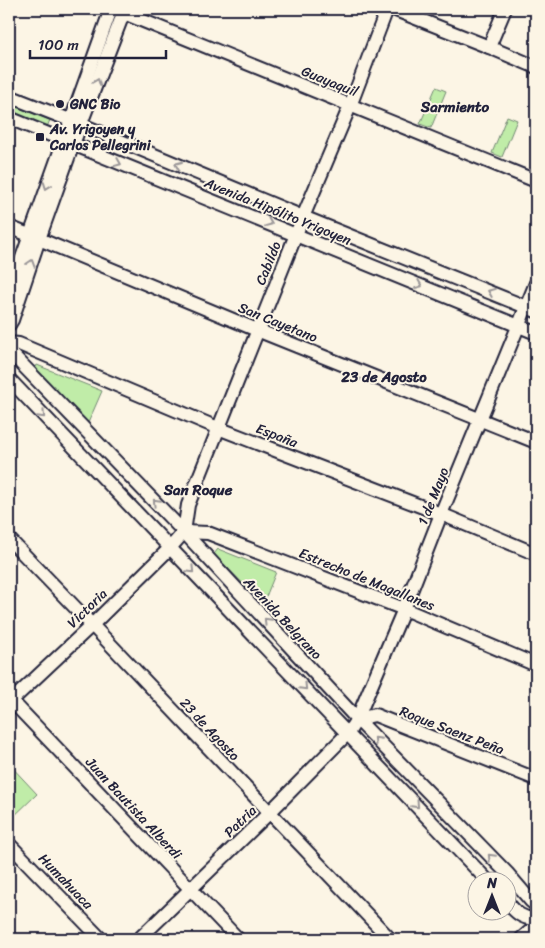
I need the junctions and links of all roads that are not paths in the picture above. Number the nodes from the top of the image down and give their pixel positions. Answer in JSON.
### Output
{"nodes":[{"id":1,"x":387,"y":9,"type":"edge"},
{"id":2,"x":393,"y":9,"type":"edge"},
{"id":3,"x":505,"y":9,"type":"edge"},
{"id":4,"x":118,"y":10,"type":"edge"},
{"id":5,"x":414,"y":13,"type":"edge"},
{"id":6,"x":489,"y":47,"type":"junction"},
{"id":7,"x":536,"y":67,"type":"edge"},
{"id":8,"x":9,"y":96,"type":"edge"},
{"id":9,"x":350,"y":106,"type":"junction"},
{"id":10,"x":9,"y":118,"type":"edge"},
{"id":11,"x":76,"y":123,"type":"junction"},
{"id":12,"x":68,"y":142,"type":"junction"},
{"id":13,"x":536,"y":181,"type":"edge"},
{"id":14,"x":303,"y":217,"type":"junction"},
{"id":15,"x":9,"y":227,"type":"edge"},
{"id":16,"x":296,"y":234,"type":"junction"},
{"id":17,"x":34,"y":237,"type":"junction"},
{"id":18,"x":536,"y":283,"type":"edge"},
{"id":19,"x":9,"y":294,"type":"edge"},
{"id":20,"x":532,"y":309,"type":"edge"},
{"id":21,"x":9,"y":325,"type":"edge"},
{"id":22,"x":518,"y":326,"type":"junction"},
{"id":23,"x":257,"y":330,"type":"junction"},
{"id":24,"x":536,"y":333,"type":"edge"},
{"id":25,"x":9,"y":343,"type":"edge"},
{"id":26,"x":9,"y":350,"type":"edge"},
{"id":27,"x":9,"y":379,"type":"edge"},
{"id":28,"x":480,"y":420,"type":"junction"},
{"id":29,"x":218,"y":428,"type":"junction"},
{"id":30,"x":536,"y":442,"type":"edge"},
{"id":31,"x":441,"y":514,"type":"junction"},
{"id":32,"x":184,"y":532,"type":"junction"},
{"id":33,"x":9,"y":539,"type":"edge"},
{"id":34,"x":170,"y":548,"type":"junction"},
{"id":35,"x":536,"y":554,"type":"edge"},
{"id":36,"x":404,"y":609,"type":"junction"},
{"id":37,"x":92,"y":625,"type":"junction"},
{"id":38,"x":536,"y":665,"type":"edge"},
{"id":39,"x":10,"y":700,"type":"edge"},
{"id":40,"x":356,"y":719,"type":"junction"},
{"id":41,"x":348,"y":733,"type":"junction"},
{"id":42,"x":536,"y":779,"type":"edge"},
{"id":43,"x":270,"y":813,"type":"junction"},
{"id":44,"x":9,"y":844,"type":"edge"},
{"id":45,"x":478,"y":870,"type":"edge"},
{"id":46,"x":191,"y":890,"type":"junction"},
{"id":47,"x":536,"y":905,"type":"edge"},
{"id":48,"x":518,"y":914,"type":"edge"},
{"id":49,"x":536,"y":918,"type":"edge"},
{"id":50,"x":536,"y":926,"type":"edge"},
{"id":51,"x":101,"y":939,"type":"edge"},
{"id":52,"x":139,"y":939,"type":"edge"},
{"id":53,"x":238,"y":939,"type":"edge"},
{"id":54,"x":390,"y":939,"type":"edge"},
{"id":55,"x":521,"y":939,"type":"edge"}],
"edges":[{"from":1,"to":9,"type":"street","name":"Cabildo"},
{"from":2,"to":5,"type":"street"},
{"from":3,"to":6,"type":"street"},
{"from":4,"to":9,"type":"street","name":"Guayaquil"},
{"from":4,"to":11,"type":"street"},
{"from":5,"to":6,"type":"street"},
{"from":6,"to":7,"type":"street"},
{"from":8,"to":11,"type":"street","name":"Avenida Hipólito Yrigoyen"},
{"from":9,"to":13,"type":"street","name":"Guayaquil"},
{"from":9,"to":14,"type":"street","name":"Cabildo"},
{"from":10,"to":12,"type":"street","name":"Avenida Hipólito Yrigoyen"},
{"from":11,"to":12,"type":"street"},
{"from":14,"to":11,"type":"street","name":"Avenida Hipólito Yrigoyen","one_way":true},
{"from":12,"to":16,"type":"street","name":"Avenida Hipólito Yrigoyen","one_way":true},
{"from":12,"to":17,"type":"street"},
{"from":14,"to":16,"type":"street","name":"Cabildo"},
{"from":20,"to":14,"type":"street","name":"Avenida Hipólito Yrigoyen","one_way":true},
{"from":15,"to":17,"type":"street","name":"San Cayetano"},
{"from":16,"to":22,"type":"street","name":"Avenida Hipólito Yrigoyen","one_way":true},
{"from":16,"to":23,"type":"street","name":"Cabildo"},
{"from":17,"to":19,"type":"street"},
{"from":21,"to":17,"type":"street","one_way":true},
{"from":17,"to":23,"type":"street","name":"San Cayetano"},
{"from":18,"to":20,"type":"street","name":"1 de Mayo"},
{"from":20,"to":22,"type":"street","name":"1 de Mayo"},
{"from":22,"to":24,"type":"street","name":"Avenida Hipólito Yrigoyen"},
{"from":22,"to":28,"type":"street","name":"1 de Mayo"},
{"from":23,"to":28,"type":"street","name":"San Cayetano"},
{"from":23,"to":29,"type":"street","name":"Cabildo"},
{"from":25,"to":29,"type":"street","name":"España"},
{"from":32,"to":26,"type":"street","name":"Avenida Belgrano","one_way":true},
{"from":27,"to":34,"type":"street","one_way":true},
{"from":28,"to":30,"type":"street","name":"San Cayetano"},
{"from":28,"to":31,"type":"street","name":"1 de Mayo"},
{"from":29,"to":31,"type":"street","name":"España"},
{"from":29,"to":32,"type":"street","name":"Cabildo"},
{"from":31,"to":35,"type":"street","name":"España"},
{"from":31,"to":36,"type":"street","name":"1 de Mayo"},
{"from":32,"to":34,"type":"street","name":"Victoria"},
{"from":32,"to":36,"type":"street","name":"Estrecho de Magallanes"},
{"from":40,"to":32,"type":"street","name":"Avenida Belgrano","one_way":true},
{"from":33,"to":37,"type":"street","name":"23 de Agosto"},
{"from":34,"to":37,"type":"street","name":"Victoria"},
{"from":34,"to":41,"type":"street","one_way":true},
{"from":36,"to":38,"type":"street","name":"Estrecho de Magallanes"},
{"from":36,"to":40,"type":"street","name":"1 de Mayo"},
{"from":37,"to":39,"type":"street","name":"Victoria"},
{"from":37,"to":43,"type":"street","name":"23 de Agosto"},
{"from":39,"to":46,"type":"street","name":"Juan Bautista Alberdi"},
{"from":40,"to":41,"type":"street","name":"Patria"},
{"from":40,"to":42,"type":"street","name":"Roque Saenz Peña"},
{"from":47,"to":40,"type":"street","name":"Avenida Belgrano","one_way":true},
{"from":41,"to":43,"type":"street","name":"Patria"},
{"from":41,"to":45,"type":"street","one_way":true},
{"from":43,"to":46,"type":"street","name":"Patria"},
{"from":43,"to":54,"type":"street","name":"23 de Agosto"},
{"from":44,"to":51,"type":"street","name":"Humahuaca"},
{"from":46,"to":52,"type":"street","name":"Patria"},
{"from":46,"to":53,"type":"street","name":"Juan Bautista Alberdi"},
{"from":48,"to":49,"type":"street"},
{"from":50,"to":55,"type":"street"}]}
